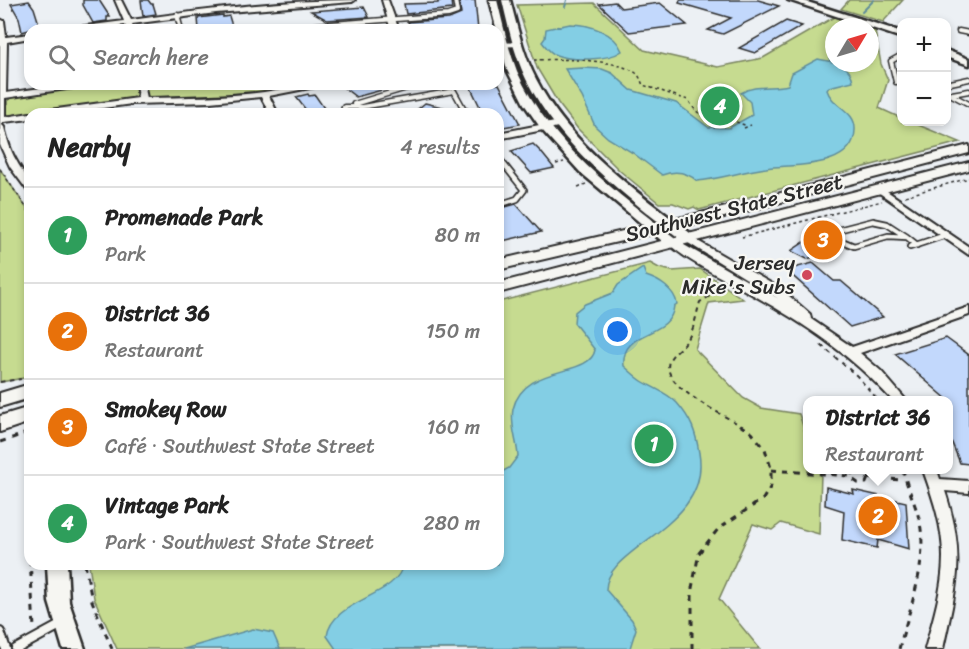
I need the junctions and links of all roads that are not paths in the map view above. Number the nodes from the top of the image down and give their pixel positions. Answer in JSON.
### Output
{"nodes":[{"id":1,"x":118,"y":0,"type":"edge"},
{"id":2,"x":234,"y":0,"type":"edge"},
{"id":3,"x":352,"y":0,"type":"edge"},
{"id":4,"x":385,"y":0,"type":"edge"},
{"id":5,"x":455,"y":0,"type":"edge"},
{"id":6,"x":493,"y":0,"type":"edge"},
{"id":7,"x":506,"y":0,"type":"edge"},
{"id":8,"x":792,"y":0,"type":"edge"},
{"id":9,"x":288,"y":2,"type":"edge"},
{"id":10,"x":236,"y":9,"type":"junction"},
{"id":11,"x":177,"y":15,"type":"junction"},
{"id":12,"x":391,"y":19,"type":"junction"},
{"id":13,"x":0,"y":21,"type":"edge"},
{"id":14,"x":128,"y":24,"type":"edge"},
{"id":15,"x":138,"y":24,"type":"edge"},
{"id":16,"x":179,"y":24,"type":"edge"},
{"id":17,"x":329,"y":24,"type":"edge"},
{"id":18,"x":393,"y":24,"type":"edge"},
{"id":19,"x":497,"y":24,"type":"edge"},
{"id":20,"x":959,"y":31,"type":"dead end"},
{"id":21,"x":897,"y":33,"type":"edge"},
{"id":22,"x":969,"y":33,"type":"edge"},
{"id":23,"x":24,"y":37,"type":"edge"},
{"id":24,"x":4,"y":40,"type":"junction"},
{"id":25,"x":518,"y":41,"type":"junction"},
{"id":26,"x":504,"y":42,"type":"edge"},
{"id":27,"x":504,"y":51,"type":"edge"},
{"id":28,"x":951,"y":55,"type":"edge"},
{"id":29,"x":895,"y":59,"type":"edge"},
{"id":30,"x":969,"y":62,"type":"edge"},
{"id":31,"x":969,"y":79,"type":"edge"},
{"id":32,"x":896,"y":82,"type":"dead end"},
{"id":33,"x":951,"y":83,"type":"edge"},
{"id":34,"x":44,"y":90,"type":"edge"},
{"id":35,"x":141,"y":90,"type":"edge"},
{"id":36,"x":286,"y":90,"type":"edge"},
{"id":37,"x":400,"y":90,"type":"edge"},
{"id":38,"x":454,"y":91,"type":"joint"},
{"id":39,"x":969,"y":91,"type":"edge"},
{"id":40,"x":951,"y":93,"type":"edge"},
{"id":41,"x":264,"y":94,"type":"junction"},
{"id":42,"x":951,"y":94,"type":"edge"},
{"id":43,"x":1,"y":96,"type":"edge"},
{"id":44,"x":143,"y":101,"type":"junction"},
{"id":45,"x":969,"y":104,"type":"edge"},
{"id":46,"x":344,"y":107,"type":"joint"},
{"id":47,"x":89,"y":108,"type":"edge"},
{"id":48,"x":271,"y":108,"type":"edge"},
{"id":49,"x":464,"y":108,"type":"edge"},
{"id":50,"x":24,"y":117,"type":"edge"},
{"id":51,"x":0,"y":123,"type":"edge"},
{"id":52,"x":560,"y":124,"type":"junction"},
{"id":53,"x":546,"y":127,"type":"junction"},
{"id":54,"x":504,"y":135,"type":"edge"},
{"id":55,"x":969,"y":149,"type":"edge"},
{"id":56,"x":504,"y":165,"type":"edge"},
{"id":57,"x":969,"y":166,"type":"edge"},
{"id":58,"x":24,"y":179,"type":"edge"},
{"id":59,"x":887,"y":194,"type":"junction"},
{"id":60,"x":504,"y":203,"type":"edge"},
{"id":61,"x":663,"y":226,"type":"junction"},
{"id":62,"x":945,"y":235,"type":"junction"},
{"id":63,"x":907,"y":237,"type":"junction"},
{"id":64,"x":681,"y":241,"type":"junction"},
{"id":65,"x":917,"y":245,"type":"junction"},
{"id":66,"x":910,"y":247,"type":"dead end"},
{"id":67,"x":969,"y":252,"type":"edge"},
{"id":68,"x":504,"y":265,"type":"edge"},
{"id":69,"x":504,"y":286,"type":"edge"},
{"id":70,"x":969,"y":311,"type":"edge"},
{"id":71,"x":816,"y":334,"type":"junction"},
{"id":72,"x":851,"y":352,"type":"junction"},
{"id":73,"x":24,"y":387,"type":"edge"},
{"id":74,"x":895,"y":396,"type":"edge"},
{"id":75,"x":0,"y":400,"type":"edge"},
{"id":76,"x":24,"y":416,"type":"edge"},
{"id":77,"x":0,"y":424,"type":"edge"},
{"id":78,"x":932,"y":477,"type":"edge"},
{"id":79,"x":969,"y":487,"type":"edge"},
{"id":80,"x":57,"y":570,"type":"edge"},
{"id":81,"x":65,"y":622,"type":"junction"},
{"id":82,"x":0,"y":632,"type":"edge"},
{"id":83,"x":6,"y":649,"type":"edge"},
{"id":84,"x":16,"y":649,"type":"edge"},
{"id":85,"x":74,"y":649,"type":"edge"},
{"id":86,"x":934,"y":649,"type":"edge"}],
"edges":[{"from":1,"to":14,"type":"street"},
{"from":2,"to":10,"type":"street"},
{"from":3,"to":9,"type":"street"},
{"from":4,"to":12,"type":"street"},
{"from":5,"to":12,"type":"lane"},
{"from":6,"to":19,"type":"street"},
{"from":7,"to":25,"type":"street"},
{"from":8,"to":21,"type":"street"},
{"from":9,"to":10,"type":"street"},
{"from":10,"to":11,"type":"street"},
{"from":11,"to":15,"type":"street"},
{"from":11,"to":16,"type":"lane"},
{"from":12,"to":17,"type":"lane"},
{"from":12,"to":18,"type":"street"},
{"from":13,"to":24,"type":"street"},
{"from":20,"to":22,"type":"lane"},
{"from":23,"to":24,"type":"street"},
{"from":24,"to":43,"type":"street"},
{"from":25,"to":26,"type":"street"},
{"from":25,"to":52,"type":"street"},
{"from":27,"to":53,"type":"street"},
{"from":28,"to":30,"type":"street"},
{"from":29,"to":32,"type":"lane"},
{"from":31,"to":33,"type":"lane"},
{"from":34,"to":43,"type":"street"},
{"from":35,"to":44,"type":"street"},
{"from":36,"to":41,"type":"street"},
{"from":37,"to":46,"type":"lane"},
{"from":38,"to":46,"type":"lane"},
{"from":38,"to":49,"type":"lane"},
{"from":39,"to":40,"type":"lane"},
{"from":41,"to":44,"type":"street"},
{"from":41,"to":48,"type":"street"},
{"from":42,"to":45,"type":"lane"},
{"from":43,"to":51,"type":"street"},
{"from":44,"to":47,"type":"street"},
{"from":50,"to":51,"type":"street"},
{"from":51,"to":58,"type":"street"},
{"from":52,"to":53,"type":"street"},
{"from":52,"to":61,"type":"street"},
{"from":53,"to":54,"type":"street"},
{"from":53,"to":61,"type":"street"},
{"from":55,"to":61,"type":"main road","name":"Southwest State Street"},
{"from":56,"to":60,"type":"lane"},
{"from":57,"to":59,"type":"main road","name":"Southwest State Street"},
{"from":59,"to":62,"type":"street"},
{"from":59,"to":64,"type":"main road","name":"Southwest State Street"},
{"from":61,"to":64,"type":"street"},
{"from":61,"to":68,"type":"main road","name":"Southwest State Street"},
{"from":62,"to":65,"type":"lane"},
{"from":62,"to":67,"type":"street"},
{"from":63,"to":63,"type":"lane"},
{"from":63,"to":65,"type":"lane"},
{"from":64,"to":69,"type":"main road","name":"Southwest State Street"},
{"from":64,"to":71,"type":"street"},
{"from":64,"to":71,"type":"street"},
{"from":65,"to":66,"type":"lane"},
{"from":70,"to":72,"type":"street"},
{"from":71,"to":72,"type":"street"},
{"from":72,"to":74,"type":"street"},
{"from":73,"to":75,"type":"main road"},
{"from":76,"to":77,"type":"main road"},
{"from":78,"to":79,"type":"street"},
{"from":78,"to":86,"type":"street"},
{"from":80,"to":81,"type":"street"},
{"from":81,"to":84,"type":"lane"},
{"from":81,"to":85,"type":"street"},
{"from":82,"to":83,"type":"lane"}]}
